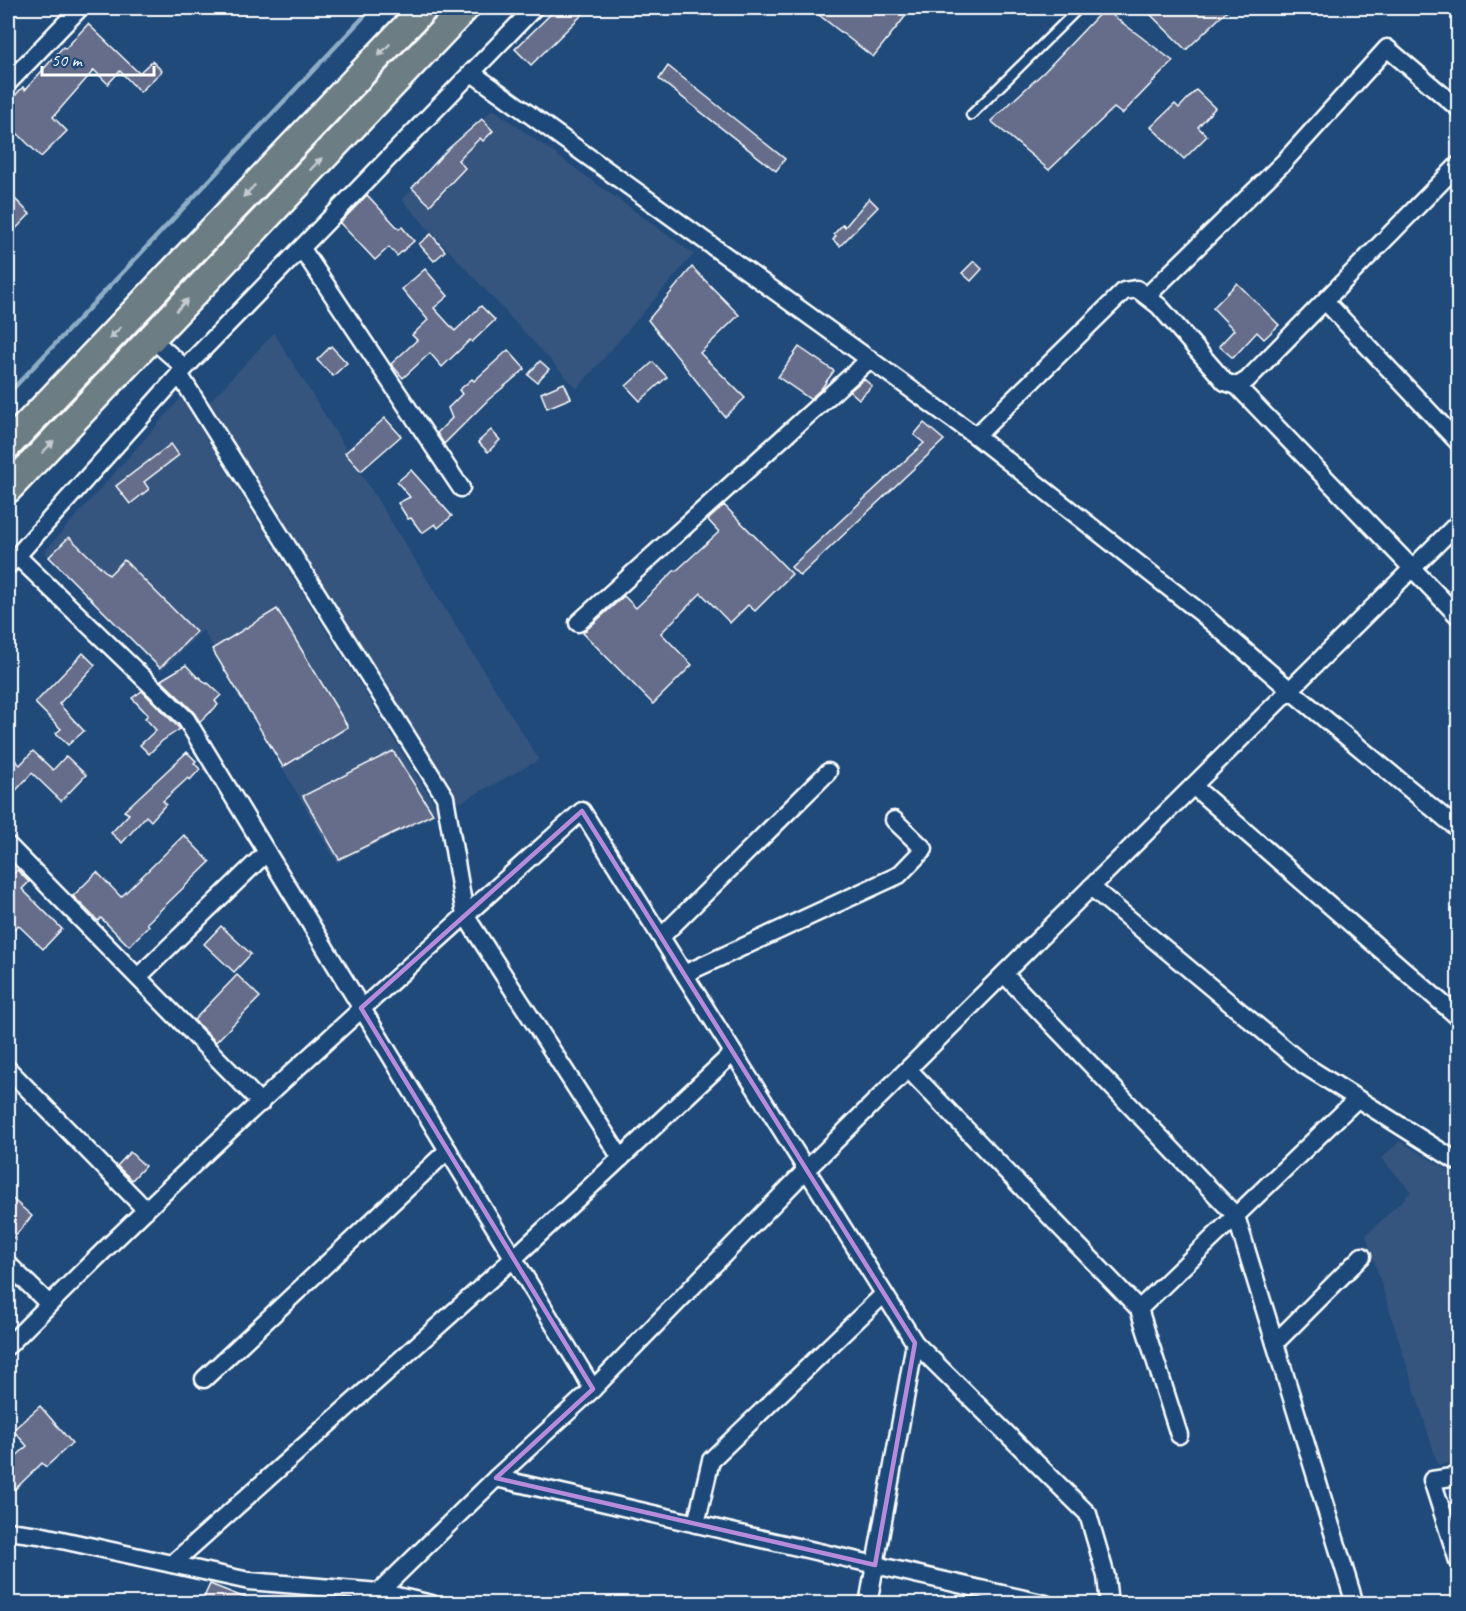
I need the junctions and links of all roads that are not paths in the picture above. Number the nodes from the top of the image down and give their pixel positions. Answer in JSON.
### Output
{"nodes":[{"id":1,"x":80,"y":8,"type":"edge"},
{"id":2,"x":424,"y":8,"type":"edge"},
{"id":3,"x":465,"y":8,"type":"edge"},
{"id":4,"x":534,"y":8,"type":"edge"},
{"id":5,"x":1079,"y":8,"type":"edge"},
{"id":6,"x":472,"y":73,"type":"junction"},
{"id":7,"x":8,"y":83,"type":"edge"},
{"id":8,"x":1458,"y":108,"type":"edge"},
{"id":9,"x":971,"y":115,"type":"dead end"},
{"id":10,"x":1458,"y":165,"type":"edge"},
{"id":11,"x":302,"y":249,"type":"junction"},
{"id":12,"x":1147,"y":296,"type":"junction"},
{"id":13,"x":1325,"y":301,"type":"junction"},
{"id":14,"x":151,"y":338,"type":"junction"},
{"id":15,"x":870,"y":359,"type":"junction"},
{"id":16,"x":182,"y":371,"type":"junction"},
{"id":17,"x":1237,"y":386,"type":"junction"},
{"id":18,"x":976,"y":436,"type":"junction"},
{"id":19,"x":1458,"y":442,"type":"edge"},
{"id":20,"x":8,"y":446,"type":"edge"},
{"id":21,"x":461,"y":488,"type":"dead end"},
{"id":22,"x":8,"y":489,"type":"edge"},
{"id":23,"x":1458,"y":523,"type":"edge"},
{"id":24,"x":12,"y":561,"type":"edge"},
{"id":25,"x":1413,"y":568,"type":"junction"},
{"id":26,"x":1458,"y":616,"type":"edge"},
{"id":27,"x":578,"y":623,"type":"dead end"},
{"id":28,"x":1290,"y":690,"type":"junction"},
{"id":29,"x":828,"y":772,"type":"dead end"},
{"id":30,"x":1193,"y":786,"type":"junction"},
{"id":31,"x":894,"y":820,"type":"dead end"},
{"id":32,"x":1458,"y":829,"type":"edge"},
{"id":33,"x":8,"y":845,"type":"edge"},
{"id":34,"x":267,"y":852,"type":"junction"},
{"id":35,"x":1091,"y":887,"type":"junction"},
{"id":36,"x":465,"y":915,"type":"junction"},
{"id":37,"x":661,"y":937,"type":"junction"},
{"id":38,"x":684,"y":974,"type":"junction"},
{"id":39,"x":1004,"y":974,"type":"junction"},
{"id":40,"x":138,"y":977,"type":"junction"},
{"id":41,"x":361,"y":1008,"type":"junction"},
{"id":42,"x":1458,"y":1017,"type":"edge"},
{"id":43,"x":733,"y":1053,"type":"junction"},
{"id":44,"x":8,"y":1069,"type":"edge"},
{"id":45,"x":908,"y":1069,"type":"junction"},
{"id":46,"x":1357,"y":1099,"type":"junction"},
{"id":47,"x":261,"y":1103,"type":"junction"},
{"id":48,"x":448,"y":1150,"type":"junction"},
{"id":49,"x":621,"y":1158,"type":"junction"},
{"id":50,"x":1458,"y":1162,"type":"edge"},
{"id":51,"x":806,"y":1170,"type":"junction"},
{"id":52,"x":146,"y":1210,"type":"junction"},
{"id":53,"x":1236,"y":1216,"type":"junction"},
{"id":54,"x":1362,"y":1256,"type":"dead end"},
{"id":55,"x":514,"y":1258,"type":"junction"},
{"id":56,"x":8,"y":1264,"type":"edge"},
{"id":57,"x":884,"y":1294,"type":"junction"},
{"id":58,"x":50,"y":1304,"type":"junction"},
{"id":59,"x":1139,"y":1308,"type":"junction"},
{"id":60,"x":915,"y":1343,"type":"junction"},
{"id":61,"x":1275,"y":1343,"type":"junction"},
{"id":62,"x":8,"y":1346,"type":"edge"},
{"id":63,"x":204,"y":1379,"type":"dead end"},
{"id":64,"x":593,"y":1389,"type":"junction"},
{"id":65,"x":1179,"y":1435,"type":"dead end"},
{"id":66,"x":1458,"y":1476,"type":"edge"},
{"id":67,"x":496,"y":1478,"type":"junction"},
{"id":68,"x":696,"y":1524,"type":"junction"},
{"id":69,"x":8,"y":1531,"type":"edge"},
{"id":70,"x":1458,"y":1561,"type":"edge"},
{"id":71,"x":172,"y":1564,"type":"junction"},
{"id":72,"x":875,"y":1565,"type":"junction"},
{"id":73,"x":373,"y":1598,"type":"edge"},
{"id":74,"x":432,"y":1604,"type":"edge"},
{"id":75,"x":868,"y":1604,"type":"edge"},
{"id":76,"x":1046,"y":1604,"type":"edge"},
{"id":77,"x":1109,"y":1604,"type":"edge"},
{"id":78,"x":1355,"y":1604,"type":"edge"}],
"edges":[{"from":1,"to":7,"type":"street"},
{"from":2,"to":20,"type":"highway","one_way":true},
{"from":14,"to":3,"type":"highway","one_way":true},
{"from":4,"to":6,"type":"street"},
{"from":5,"to":9,"type":"lane"},
{"from":6,"to":11,"type":"street"},
{"from":6,"to":15,"type":"street"},
{"from":8,"to":12,"type":"street"},
{"from":10,"to":13,"type":"street"},
{"from":11,"to":16,"type":"street"},
{"from":11,"to":21,"type":"street"},
{"from":12,"to":17,"type":"street"},
{"from":12,"to":18,"type":"street"},
{"from":13,"to":17,"type":"street"},
{"from":13,"to":19,"type":"street"},
{"from":14,"to":16,"type":"street"},
{"from":22,"to":14,"type":"highway","one_way":true},
{"from":15,"to":18,"type":"street"},
{"from":15,"to":27,"type":"street"},
{"from":16,"to":24,"type":"street"},
{"from":16,"to":36,"type":"street"},
{"from":17,"to":25,"type":"street"},
{"from":18,"to":28,"type":"street"},
{"from":23,"to":25,"type":"street"},
{"from":24,"to":34,"type":"street"},
{"from":25,"to":26,"type":"street"},
{"from":25,"to":28,"type":"street"},
{"from":28,"to":30,"type":"street"},
{"from":28,"to":32,"type":"street"},
{"from":29,"to":37,"type":"street"},
{"from":30,"to":35,"type":"street"},
{"from":30,"to":42,"type":"street"},
{"from":31,"to":38,"type":"street"},
{"from":33,"to":40,"type":"street"},
{"from":34,"to":40,"type":"street"},
{"from":34,"to":41,"type":"street"},
{"from":35,"to":39,"type":"street"},
{"from":35,"to":46,"type":"street"},
{"from":36,"to":37,"type":"street"},
{"from":36,"to":41,"type":"street"},
{"from":36,"to":49,"type":"street"},
{"from":37,"to":38,"type":"street"},
{"from":38,"to":43,"type":"street"},
{"from":39,"to":45,"type":"street"},
{"from":39,"to":53,"type":"street"},
{"from":40,"to":47,"type":"street"},
{"from":41,"to":47,"type":"street"},
{"from":41,"to":48,"type":"street"},
{"from":43,"to":49,"type":"street"},
{"from":43,"to":51,"type":"street"},
{"from":44,"to":52,"type":"street"},
{"from":45,"to":51,"type":"street"},
{"from":45,"to":59,"type":"street"},
{"from":46,"to":50,"type":"street"},
{"from":46,"to":53,"type":"street"},
{"from":47,"to":52,"type":"street"},
{"from":48,"to":55,"type":"street"},
{"from":48,"to":63,"type":"street"},
{"from":49,"to":55,"type":"street"},
{"from":51,"to":57,"type":"street"},
{"from":51,"to":64,"type":"street"},
{"from":52,"to":58,"type":"street"},
{"from":53,"to":59,"type":"street"},
{"from":53,"to":61,"type":"street"},
{"from":54,"to":61,"type":"street"},
{"from":55,"to":64,"type":"street"},
{"from":55,"to":71,"type":"street"},
{"from":56,"to":58,"type":"street"},
{"from":57,"to":60,"type":"street"},
{"from":57,"to":68,"type":"street"},
{"from":58,"to":62,"type":"street"},
{"from":59,"to":65,"type":"street"},
{"from":60,"to":72,"type":"street"},
{"from":60,"to":77,"type":"street"},
{"from":61,"to":78,"type":"street"},
{"from":64,"to":67,"type":"street"},
{"from":66,"to":70,"type":"street"},
{"from":67,"to":68,"type":"street"},
{"from":67,"to":73,"type":"street"},
{"from":68,"to":72,"type":"street"},
{"from":69,"to":71,"type":"street"},
{"from":71,"to":73,"type":"street"},
{"from":72,"to":75,"type":"street"},
{"from":72,"to":76,"type":"street"},
{"from":73,"to":74,"type":"street"}]}
